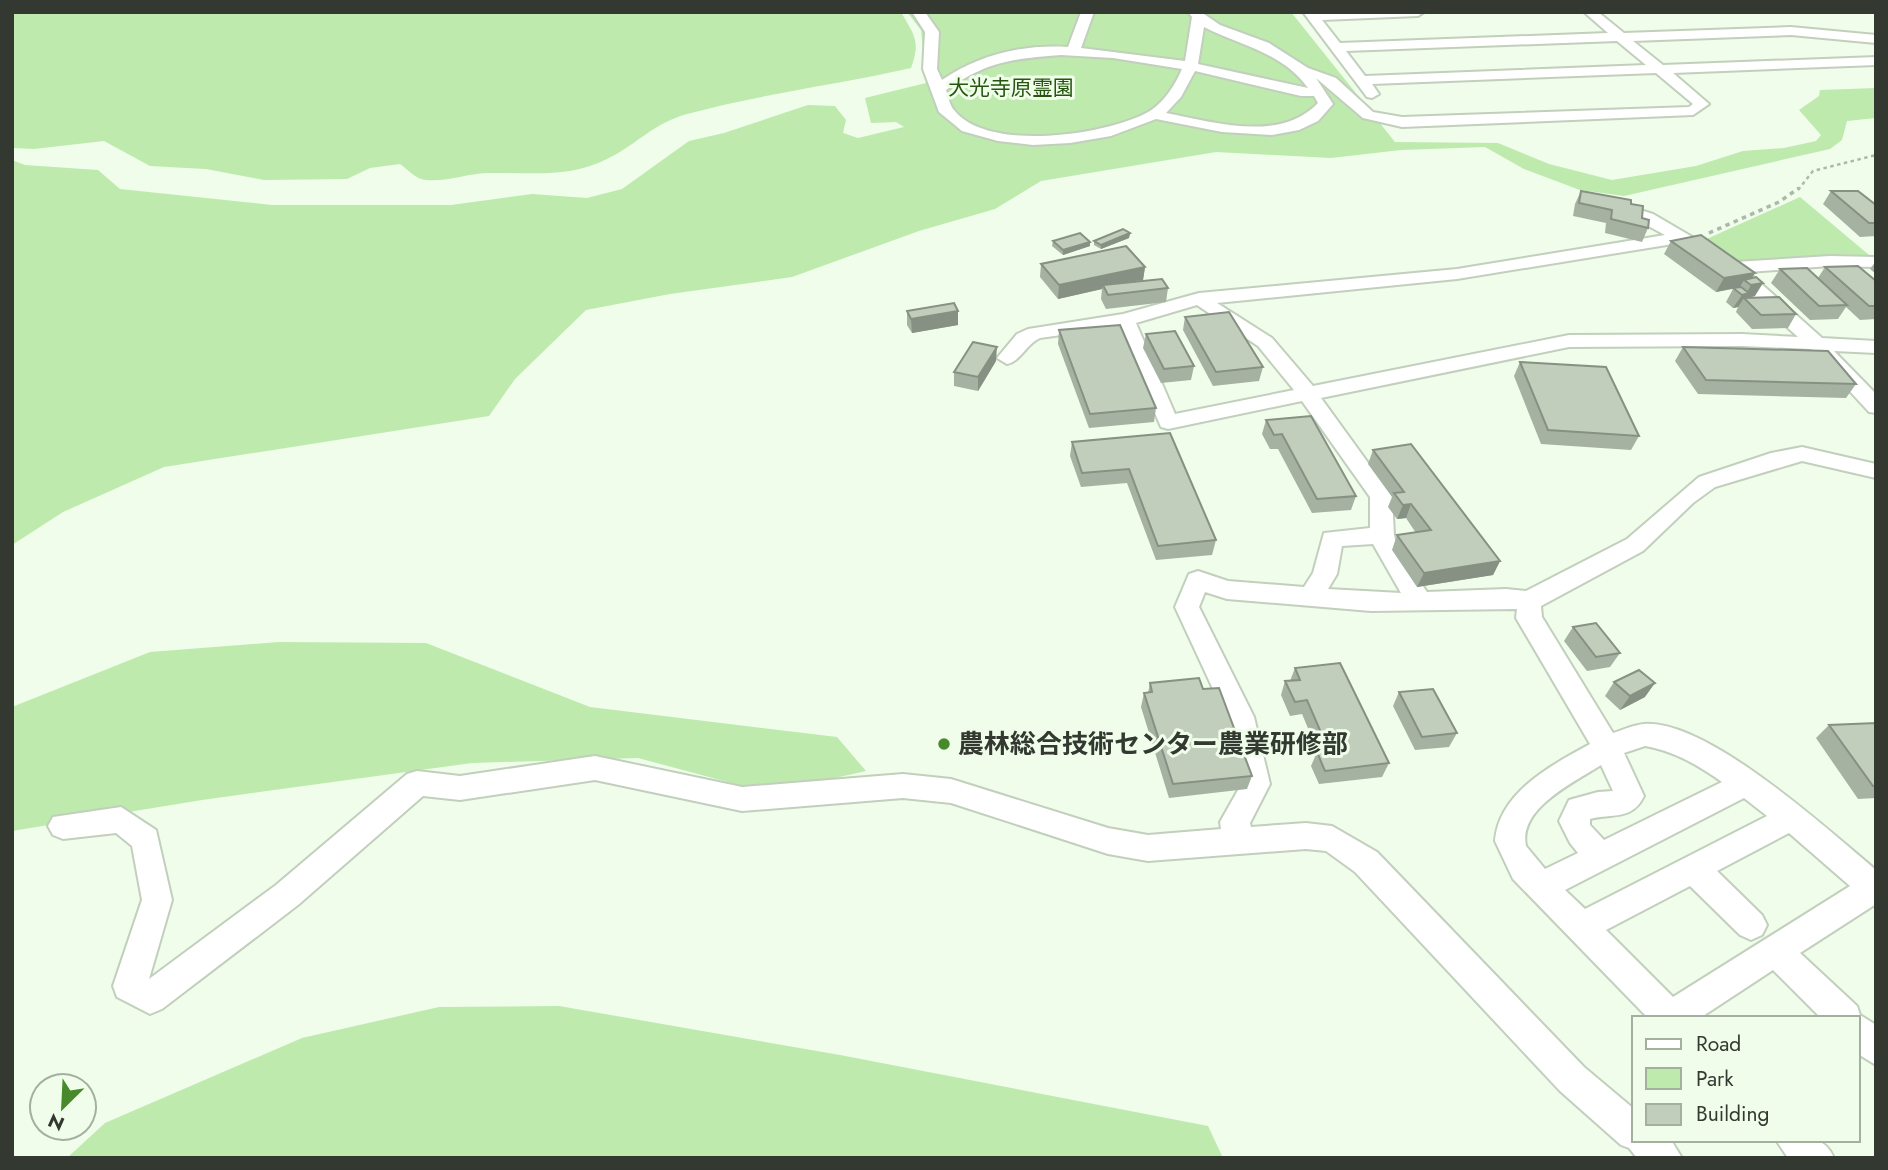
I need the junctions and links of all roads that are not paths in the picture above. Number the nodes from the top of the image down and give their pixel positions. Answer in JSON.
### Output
{"nodes":[{"id":1,"x":918,"y":12,"type":"edge"},
{"id":2,"x":1088,"y":12,"type":"edge"},
{"id":3,"x":1418,"y":12,"type":"edge"},
{"id":4,"x":1590,"y":12,"type":"edge"},
{"id":5,"x":1310,"y":14,"type":"edge"},
{"id":6,"x":1196,"y":15,"type":"edge"},
{"id":7,"x":1619,"y":37,"type":"junction"},
{"id":8,"x":1876,"y":39,"type":"edge"},
{"id":9,"x":1336,"y":47,"type":"junction"},
{"id":10,"x":1073,"y":51,"type":"junction"},
{"id":11,"x":1876,"y":61,"type":"edge"},
{"id":12,"x":1190,"y":65,"type":"junction"},
{"id":13,"x":1876,"y":69,"type":"edge"},
{"id":14,"x":1304,"y":72,"type":"junction"},
{"id":15,"x":1664,"y":72,"type":"junction"},
{"id":16,"x":1366,"y":83,"type":"junction"},
{"id":17,"x":938,"y":89,"type":"junction"},
{"id":18,"x":1319,"y":92,"type":"junction"},
{"id":19,"x":1156,"y":115,"type":"junction"},
{"id":20,"x":1392,"y":120,"type":"junction"},
{"id":21,"x":1599,"y":202,"type":"edge"},
{"id":22,"x":1685,"y":238,"type":"junction"},
{"id":23,"x":1876,"y":262,"type":"edge"},
{"id":24,"x":1730,"y":268,"type":"junction"},
{"id":25,"x":1199,"y":299,"type":"junction"},
{"id":26,"x":1125,"y":320,"type":"junction"},
{"id":27,"x":1817,"y":344,"type":"junction"},
{"id":28,"x":1876,"y":347,"type":"edge"},
{"id":29,"x":1007,"y":358,"type":"dead end"},
{"id":30,"x":1307,"y":393,"type":"junction"},
{"id":31,"x":1876,"y":407,"type":"edge"},
{"id":32,"x":1876,"y":471,"type":"edge"},
{"id":33,"x":1382,"y":535,"type":"junction"},
{"id":34,"x":1311,"y":597,"type":"junction"},
{"id":35,"x":1420,"y":601,"type":"junction"},
{"id":36,"x":1529,"y":601,"type":"junction"},
{"id":37,"x":1608,"y":749,"type":"junction"},
{"id":38,"x":1745,"y":783,"type":"junction"},
{"id":39,"x":1789,"y":819,"type":"junction"},
{"id":40,"x":63,"y":826,"type":"dead end"},
{"id":41,"x":1238,"y":840,"type":"junction"},
{"id":42,"x":1600,"y":856,"type":"junction"},
{"id":43,"x":1694,"y":869,"type":"junction"},
{"id":44,"x":1540,"y":887,"type":"junction"},
{"id":45,"x":1875,"y":888,"type":"edge"},
{"id":46,"x":1751,"y":925,"type":"dead end"},
{"id":47,"x":1581,"y":927,"type":"junction"},
{"id":48,"x":1776,"y":951,"type":"junction"},
{"id":49,"x":1670,"y":1016,"type":"edge"},
{"id":50,"x":1673,"y":1016,"type":"edge"},
{"id":51,"x":1843,"y":1016,"type":"edge"},
{"id":52,"x":1860,"y":1033,"type":"edge"},
{"id":53,"x":1876,"y":1048,"type":"edge"},
{"id":54,"x":1632,"y":1130,"type":"edge"},
{"id":55,"x":1646,"y":1142,"type":"edge"},
{"id":56,"x":1796,"y":1142,"type":"edge"},
{"id":57,"x":1664,"y":1158,"type":"edge"},
{"id":58,"x":1816,"y":1158,"type":"edge"}],
"edges":[{"from":1,"to":17,"type":"street"},
{"from":2,"to":10,"type":"street"},
{"from":3,"to":5,"type":"street"},
{"from":4,"to":7,"type":"street"},
{"from":5,"to":9,"type":"street"},
{"from":6,"to":12,"type":"street"},
{"from":6,"to":14,"type":"street"},
{"from":7,"to":8,"type":"street"},
{"from":7,"to":9,"type":"street"},
{"from":7,"to":15,"type":"street"},
{"from":9,"to":16,"type":"street"},
{"from":10,"to":12,"type":"street"},
{"from":10,"to":17,"type":"street"},
{"from":11,"to":15,"type":"street"},
{"from":12,"to":18,"type":"street"},
{"from":12,"to":19,"type":"street"},
{"from":13,"to":15,"type":"street"},
{"from":14,"to":18,"type":"street"},
{"from":14,"to":20,"type":"street"},
{"from":15,"to":16,"type":"street"},
{"from":15,"to":20,"type":"street"},
{"from":16,"to":20,"type":"street"},
{"from":17,"to":19,"type":"street"},
{"from":18,"to":19,"type":"street"},
{"from":21,"to":22,"type":"street"},
{"from":22,"to":24,"type":"street"},
{"from":22,"to":25,"type":"street"},
{"from":23,"to":24,"type":"street"},
{"from":24,"to":27,"type":"street"},
{"from":25,"to":26,"type":"street"},
{"from":25,"to":30,"type":"street"},
{"from":26,"to":29,"type":"street"},
{"from":26,"to":30,"type":"street"},
{"from":27,"to":28,"type":"street"},
{"from":27,"to":30,"type":"street"},
{"from":27,"to":31,"type":"street"},
{"from":30,"to":33,"type":"street"},
{"from":32,"to":36,"type":"street"},
{"from":33,"to":34,"type":"street"},
{"from":33,"to":35,"type":"street"},
{"from":34,"to":35,"type":"street"},
{"from":34,"to":41,"type":"street"},
{"from":35,"to":36,"type":"street"},
{"from":36,"to":37,"type":"street"},
{"from":37,"to":38,"type":"street"},
{"from":37,"to":42,"type":"street"},
{"from":37,"to":44,"type":"street"},
{"from":38,"to":39,"type":"street"},
{"from":38,"to":42,"type":"street"},
{"from":39,"to":43,"type":"street"},
{"from":39,"to":45,"type":"street"},
{"from":40,"to":41,"type":"street"},
{"from":41,"to":54,"type":"street"},
{"from":42,"to":44,"type":"street"},
{"from":43,"to":46,"type":"street"},
{"from":43,"to":47,"type":"street"},
{"from":44,"to":47,"type":"street"},
{"from":45,"to":48,"type":"street"},
{"from":47,"to":49,"type":"street"},
{"from":48,"to":50,"type":"street"},
{"from":48,"to":51,"type":"street"},
{"from":52,"to":53,"type":"street"},
{"from":55,"to":57,"type":"street"},
{"from":56,"to":58,"type":"street"}]}
